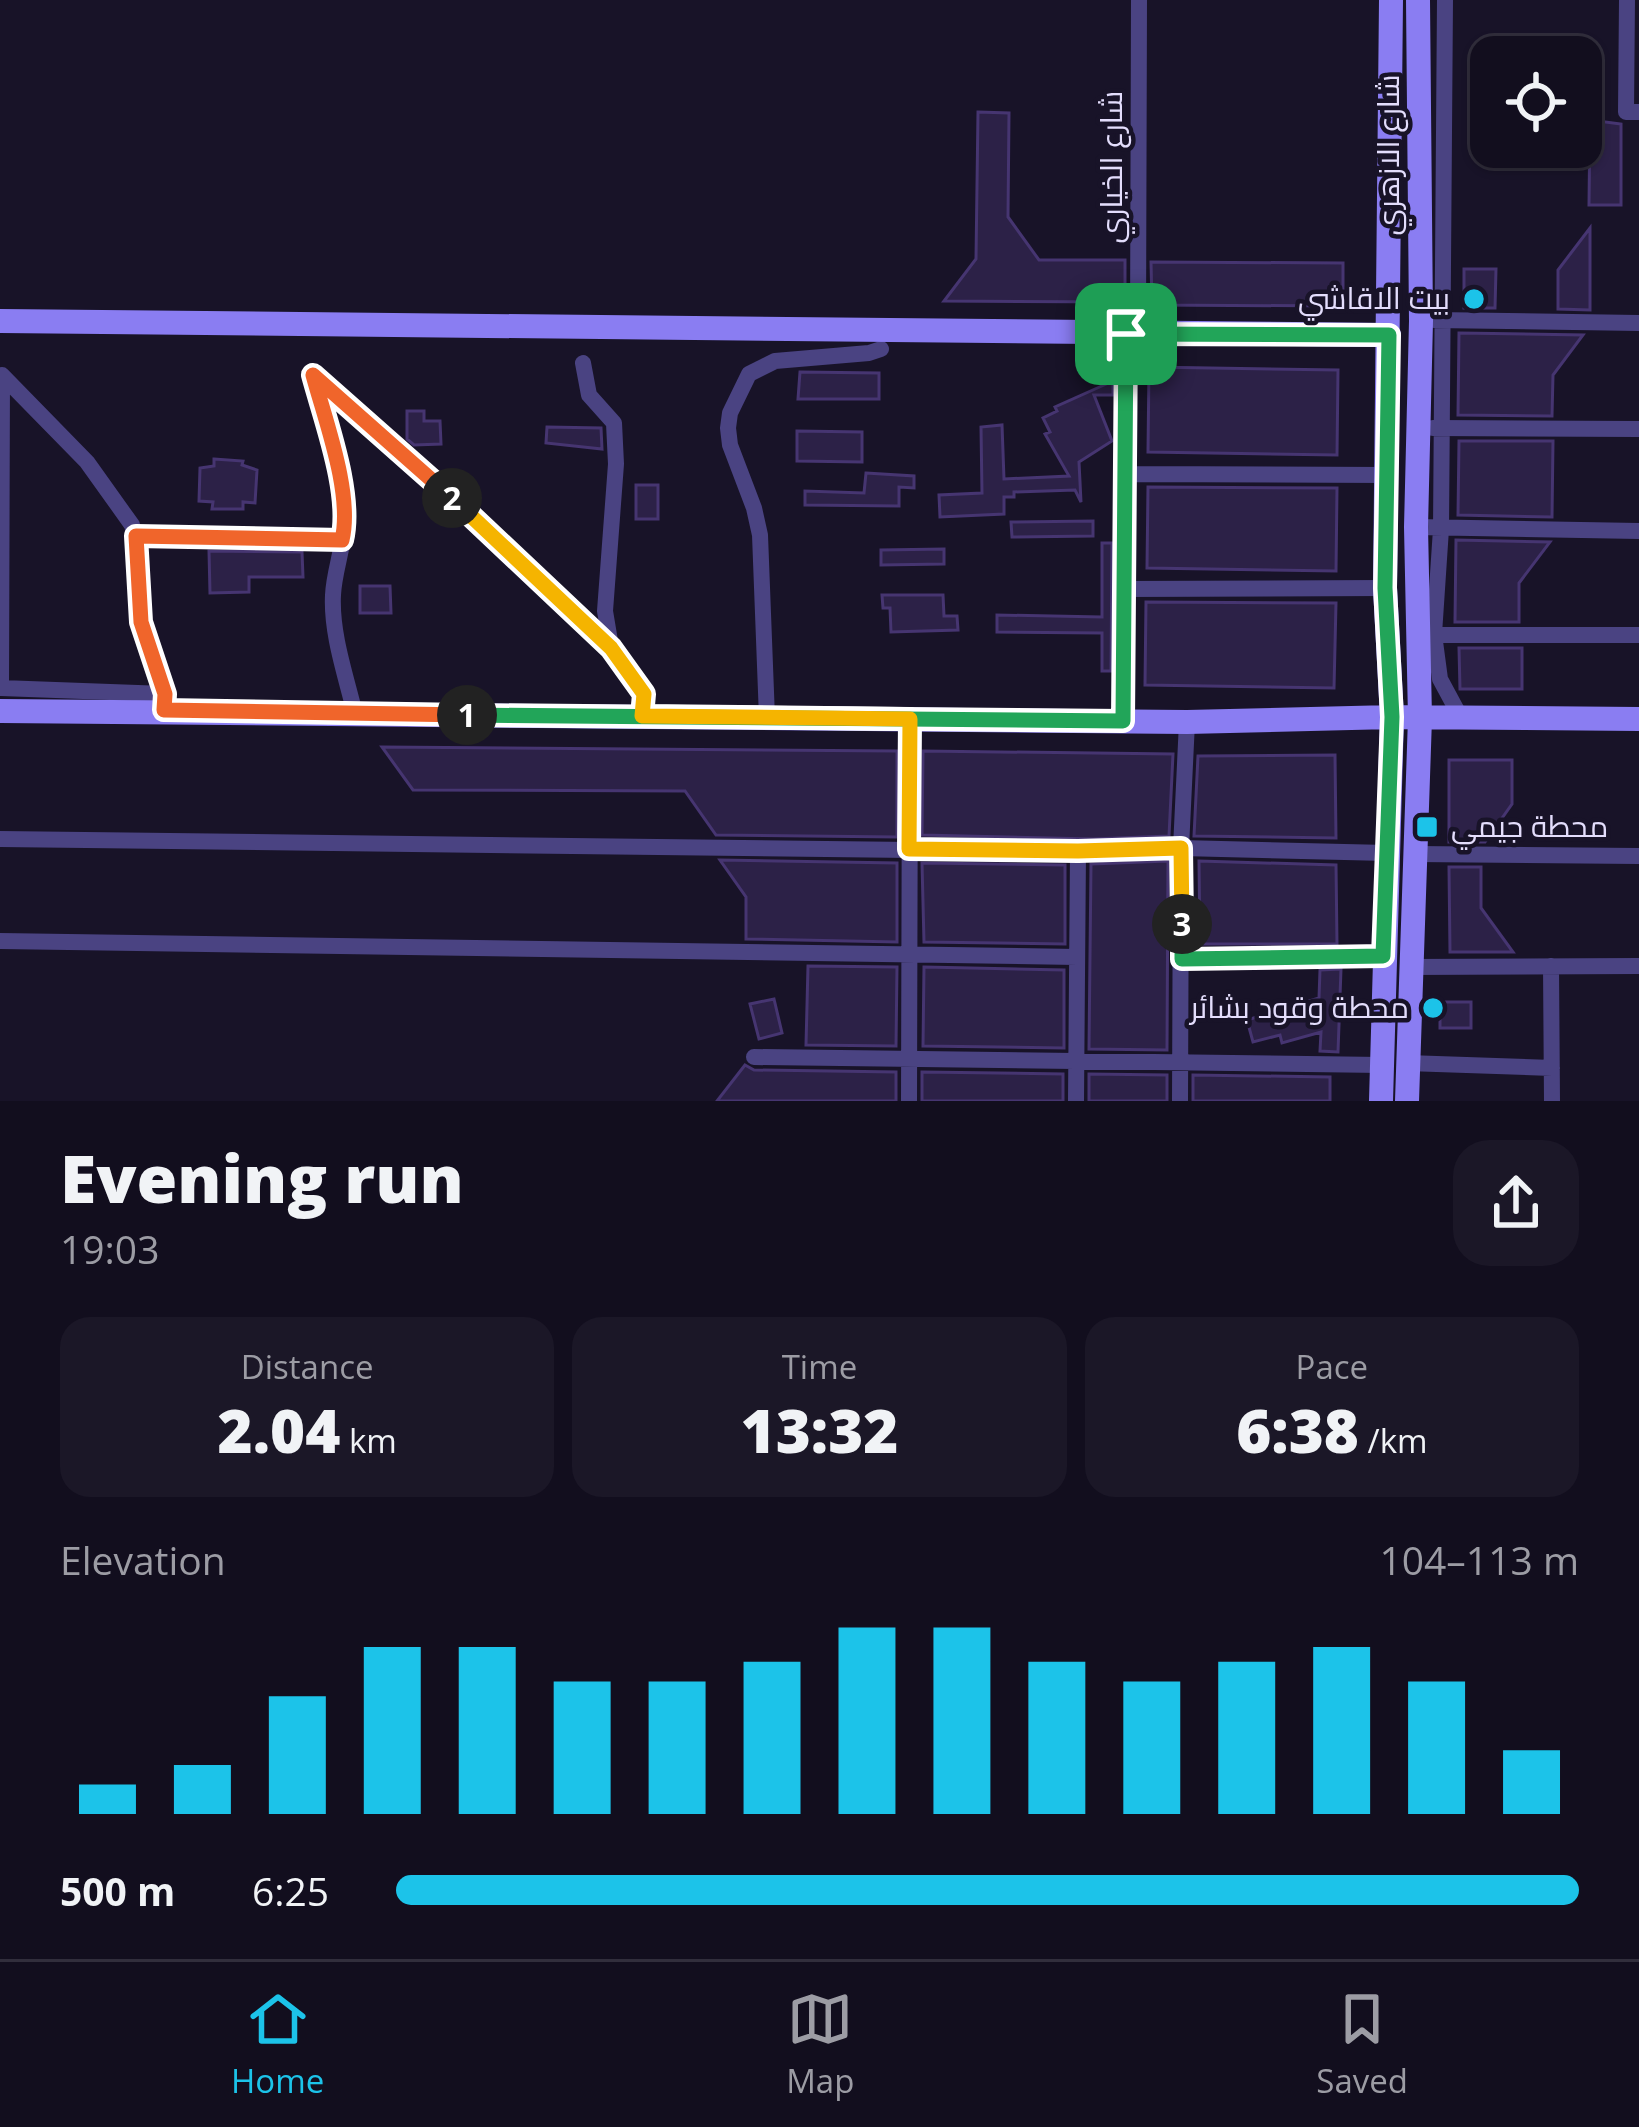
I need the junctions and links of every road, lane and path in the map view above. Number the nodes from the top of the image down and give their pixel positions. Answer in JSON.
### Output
{"nodes":[{"id":1,"x":1139,"y":0,"type":"edge"},
{"id":2,"x":1391,"y":0,"type":"edge"},
{"id":3,"x":1418,"y":0,"type":"edge"},
{"id":4,"x":1445,"y":0,"type":"edge"},
{"id":5,"x":1627,"y":0,"type":"edge"},
{"id":6,"x":1639,"y":112,"type":"edge"},
{"id":7,"x":1432,"y":320,"type":"junction"},
{"id":8,"x":0,"y":322,"type":"edge"},
{"id":9,"x":1639,"y":322,"type":"edge"},
{"id":10,"x":1132,"y":334,"type":"junction"},
{"id":11,"x":1389,"y":335,"type":"junction"},
{"id":12,"x":880,"y":349,"type":"dead end"},
{"id":13,"x":583,"y":363,"type":"dead end"},
{"id":14,"x":1,"y":374,"type":"edge"},
{"id":15,"x":1430,"y":429,"type":"junction"},
{"id":16,"x":1639,"y":429,"type":"edge"},
{"id":17,"x":1127,"y":473,"type":"junction"},
{"id":18,"x":1388,"y":475,"type":"junction"},
{"id":19,"x":1429,"y":528,"type":"junction"},
{"id":20,"x":1639,"y":531,"type":"edge"},
{"id":21,"x":136,"y":536,"type":"junction"},
{"id":22,"x":342,"y":540,"type":"junction"},
{"id":23,"x":1385,"y":588,"type":"junction"},
{"id":24,"x":1124,"y":589,"type":"junction"},
{"id":25,"x":1426,"y":635,"type":"junction"},
{"id":26,"x":1639,"y":635,"type":"edge"},
{"id":27,"x":611,"y":648,"type":"junction"},
{"id":28,"x":165,"y":702,"type":"junction"},
{"id":29,"x":0,"y":711,"type":"edge"},
{"id":30,"x":356,"y":714,"type":"junction"},
{"id":31,"x":642,"y":716,"type":"junction"},
{"id":32,"x":1392,"y":717,"type":"junction"},
{"id":33,"x":767,"y":718,"type":"junction"},
{"id":34,"x":1420,"y":718,"type":"junction"},
{"id":35,"x":1462,"y":718,"type":"junction"},
{"id":36,"x":910,"y":719,"type":"junction"},
{"id":37,"x":1639,"y":719,"type":"edge"},
{"id":38,"x":1123,"y":721,"type":"junction"},
{"id":39,"x":1187,"y":722,"type":"junction"},
{"id":40,"x":0,"y":839,"type":"edge"},
{"id":41,"x":1181,"y":848,"type":"junction"},
{"id":42,"x":909,"y":849,"type":"junction"},
{"id":43,"x":1078,"y":851,"type":"junction"},
{"id":44,"x":1387,"y":853,"type":"junction"},
{"id":45,"x":1415,"y":854,"type":"junction"},
{"id":46,"x":1639,"y":856,"type":"edge"},
{"id":47,"x":0,"y":941,"type":"edge"},
{"id":48,"x":910,"y":952,"type":"junction"},
{"id":49,"x":1383,"y":956,"type":"junction"},
{"id":50,"x":1078,"y":958,"type":"junction"},
{"id":51,"x":1182,"y":959,"type":"junction"},
{"id":52,"x":1551,"y":966,"type":"junction"},
{"id":53,"x":1639,"y":966,"type":"edge"},
{"id":54,"x":1408,"y":967,"type":"junction"},
{"id":55,"x":754,"y":1057,"type":"dead end"},
{"id":56,"x":910,"y":1059,"type":"junction"},
{"id":57,"x":1077,"y":1061,"type":"junction"},
{"id":58,"x":1179,"y":1062,"type":"junction"},
{"id":59,"x":1395,"y":1064,"type":"junction"},
{"id":60,"x":1552,"y":1068,"type":"junction"},
{"id":61,"x":909,"y":1101,"type":"edge"},
{"id":62,"x":1076,"y":1101,"type":"edge"},
{"id":63,"x":1180,"y":1101,"type":"edge"},
{"id":64,"x":1381,"y":1101,"type":"edge"},
{"id":65,"x":1407,"y":1101,"type":"edge"},
{"id":66,"x":1552,"y":1101,"type":"edge"}],
"edges":[{"from":1,"to":10,"type":"street","name":"شارع الخياري"},
{"from":2,"to":11,"type":"street","name":"شارع الازهري"},
{"from":3,"to":7,"type":"street","name":"شارع الازهري"},
{"from":4,"to":7,"type":"street"},
{"from":5,"to":6,"type":"street"},
{"from":7,"to":9,"type":"street"},
{"from":7,"to":15,"type":"street","name":"شارع الازهري"},
{"from":8,"to":10,"type":"street"},
{"from":10,"to":11,"type":"street"},
{"from":10,"to":17,"type":"street","name":"شارع الخياري"},
{"from":11,"to":18,"type":"street","name":"شارع الازهري"},
{"from":12,"to":33,"type":"street"},
{"from":13,"to":27,"type":"street"},
{"from":14,"to":21,"type":"street"},
{"from":14,"to":28,"type":"street"},
{"from":15,"to":16,"type":"street"},
{"from":15,"to":19,"type":"street","name":"شارع الازهري"},
{"from":17,"to":18,"type":"street"},
{"from":17,"to":24,"type":"street","name":"شارع الخياري"},
{"from":18,"to":23,"type":"street","name":"شارع الازهري"},
{"from":19,"to":20,"type":"street"},
{"from":19,"to":25,"type":"street","name":"شارع الازهري"},
{"from":21,"to":22,"type":"street"},
{"from":21,"to":28,"type":"street"},
{"from":22,"to":27,"type":"street"},
{"from":22,"to":30,"type":"street"},
{"from":23,"to":24,"type":"street"},
{"from":23,"to":32,"type":"street","name":"شارع الازهري"},
{"from":24,"to":38,"type":"street","name":"شارع الخياري"},
{"from":25,"to":26,"type":"street"},
{"from":25,"to":34,"type":"street","name":"شارع الازهري"},
{"from":25,"to":35,"type":"street"},
{"from":27,"to":31,"type":"street"},
{"from":28,"to":29,"type":"street"},
{"from":28,"to":30,"type":"street"},
{"from":30,"to":31,"type":"street"},
{"from":31,"to":33,"type":"street"},
{"from":32,"to":34,"type":"street"},
{"from":32,"to":39,"type":"street"},
{"from":32,"to":44,"type":"street","name":"شارع الازهري"},
{"from":33,"to":36,"type":"street"},
{"from":34,"to":35,"type":"street"},
{"from":34,"to":45,"type":"street","name":"شارع الازهري"},
{"from":35,"to":37,"type":"street"},
{"from":36,"to":38,"type":"street"},
{"from":36,"to":42,"type":"street"},
{"from":38,"to":39,"type":"street"},
{"from":39,"to":41,"type":"street"},
{"from":40,"to":42,"type":"street"},
{"from":41,"to":43,"type":"street"},
{"from":41,"to":44,"type":"street"},
{"from":41,"to":51,"type":"street"},
{"from":42,"to":43,"type":"street"},
{"from":42,"to":48,"type":"street"},
{"from":43,"to":50,"type":"street"},
{"from":44,"to":49,"type":"street","name":"شارع الازهري"},
{"from":45,"to":46,"type":"street"},
{"from":45,"to":54,"type":"street","name":"شارع الازهري"},
{"from":47,"to":48,"type":"street"},
{"from":48,"to":50,"type":"street"},
{"from":48,"to":56,"type":"street"},
{"from":49,"to":51,"type":"street"},
{"from":49,"to":59,"type":"street","name":"شارع الازهري"},
{"from":50,"to":57,"type":"street"},
{"from":51,"to":58,"type":"street"},
{"from":52,"to":53,"type":"street"},
{"from":52,"to":54,"type":"street"},
{"from":52,"to":60,"type":"street"},
{"from":54,"to":59,"type":"street","name":"شارع الازهري"},
{"from":55,"to":56,"type":"street"},
{"from":56,"to":57,"type":"street"},
{"from":56,"to":61,"type":"street"},
{"from":57,"to":58,"type":"street"},
{"from":57,"to":62,"type":"street"},
{"from":58,"to":59,"type":"street"},
{"from":58,"to":63,"type":"street"},
{"from":59,"to":60,"type":"street"},
{"from":59,"to":64,"type":"street","name":"شارع الازهري"},
{"from":59,"to":65,"type":"street","name":"شارع الازهري"},
{"from":60,"to":66,"type":"street"}]}
